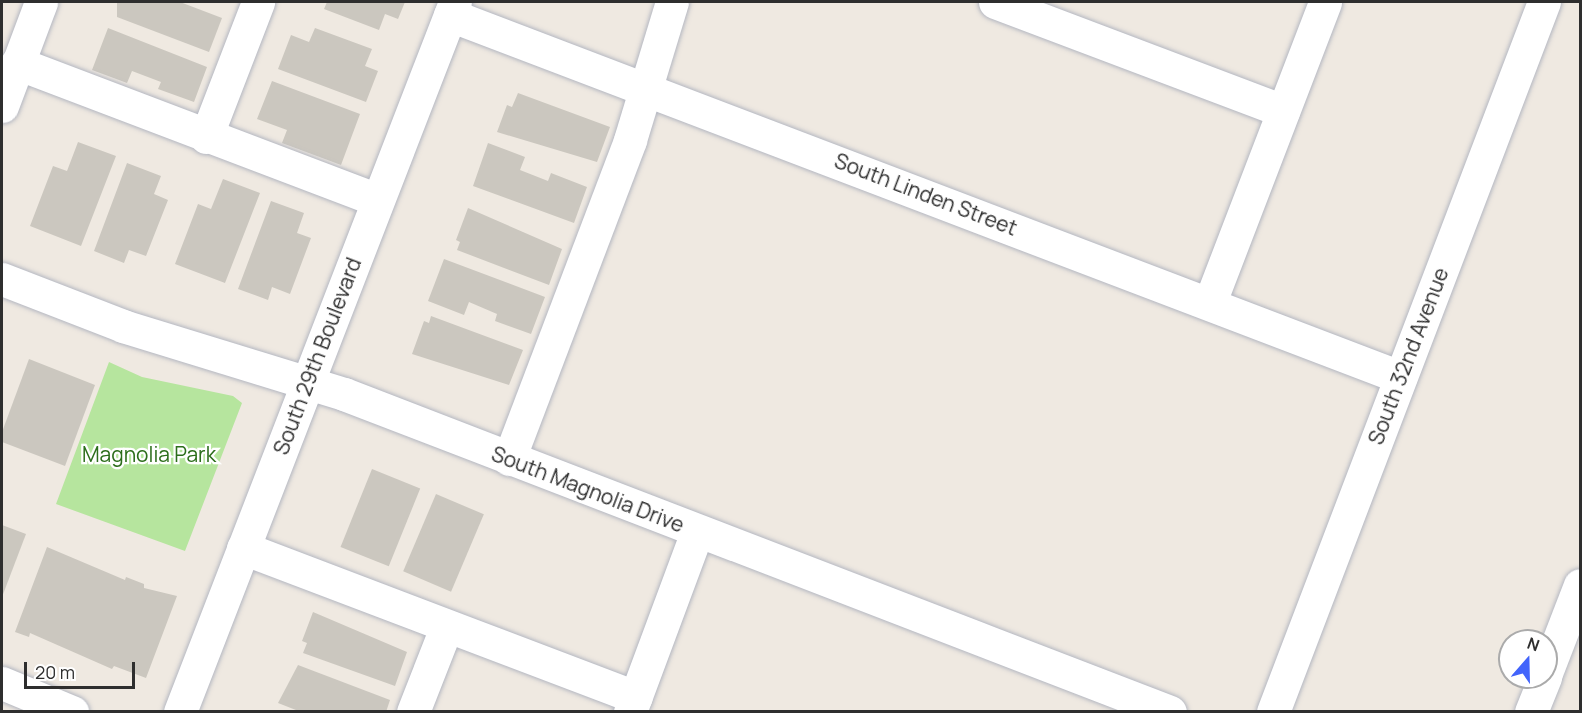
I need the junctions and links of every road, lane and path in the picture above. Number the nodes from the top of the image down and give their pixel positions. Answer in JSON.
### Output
{"nodes":[{"id":1,"x":41,"y":2,"type":"edge"},
{"id":2,"x":258,"y":2,"type":"edge"},
{"id":3,"x":672,"y":2,"type":"edge"},
{"id":4,"x":995,"y":2,"type":"edge"},
{"id":5,"x":1325,"y":2,"type":"edge"},
{"id":6,"x":1544,"y":2,"type":"edge"},
{"id":7,"x":453,"y":8,"type":"edge"},
{"id":8,"x":17,"y":63,"type":"junction"},
{"id":9,"x":646,"y":87,"type":"junction"},
{"id":10,"x":2,"y":106,"type":"edge"},
{"id":11,"x":1283,"y":111,"type":"junction"},
{"id":12,"x":206,"y":137,"type":"junction"},
{"id":13,"x":377,"y":201,"type":"junction"},
{"id":14,"x":2,"y":279,"type":"edge"},
{"id":15,"x":1210,"y":302,"type":"junction"},
{"id":16,"x":1400,"y":377,"type":"junction"},
{"id":17,"x":308,"y":381,"type":"junction"},
{"id":18,"x":510,"y":459,"type":"junction"},
{"id":19,"x":697,"y":532,"type":"junction"},
{"id":20,"x":243,"y":548,"type":"junction"},
{"id":21,"x":1581,"y":585,"type":"edge"},
{"id":22,"x":446,"y":628,"type":"junction"},
{"id":23,"x":1558,"y":642,"type":"edge"},
{"id":24,"x":2,"y":683,"type":"edge"},
{"id":25,"x":1540,"y":689,"type":"edge"},
{"id":26,"x":633,"y":704,"type":"edge"},
{"id":27,"x":72,"y":711,"type":"edge"},
{"id":28,"x":180,"y":711,"type":"edge"},
{"id":29,"x":413,"y":711,"type":"edge"},
{"id":30,"x":1170,"y":711,"type":"edge"},
{"id":31,"x":1273,"y":711,"type":"edge"},
{"id":32,"x":1531,"y":711,"type":"edge"}],
"edges":[{"from":1,"to":8,"type":"street"},
{"from":2,"to":12,"type":"street"},
{"from":3,"to":9,"type":"street"},
{"from":4,"to":11,"type":"street"},
{"from":5,"to":11,"type":"street"},
{"from":6,"to":16,"type":"street","name":"South 32nd Avenue"},
{"from":7,"to":9,"type":"street","name":"South Linden Street"},
{"from":7,"to":13,"type":"street","name":"South 29th Boulevard"},
{"from":8,"to":10,"type":"street"},
{"from":8,"to":12,"type":"street"},
{"from":9,"to":15,"type":"street","name":"South Linden Street"},
{"from":9,"to":18,"type":"street"},
{"from":11,"to":15,"type":"street"},
{"from":12,"to":13,"type":"street"},
{"from":13,"to":17,"type":"street","name":"South 29th Boulevard"},
{"from":14,"to":17,"type":"street","name":"South Magnolia Drive"},
{"from":15,"to":16,"type":"street","name":"South Linden Street"},
{"from":16,"to":31,"type":"street","name":"South 32nd Avenue"},
{"from":17,"to":18,"type":"street","name":"South Magnolia Drive"},
{"from":17,"to":20,"type":"street","name":"South 29th Boulevard"},
{"from":18,"to":19,"type":"street","name":"South Magnolia Drive"},
{"from":19,"to":26,"type":"street"},
{"from":19,"to":30,"type":"street","name":"South Magnolia Drive"},
{"from":20,"to":22,"type":"street"},
{"from":20,"to":28,"type":"street","name":"South 29th Boulevard"},
{"from":21,"to":23,"type":"street"},
{"from":22,"to":26,"type":"street"},
{"from":22,"to":29,"type":"street"},
{"from":24,"to":27,"type":"street"},
{"from":25,"to":32,"type":"street"}]}
